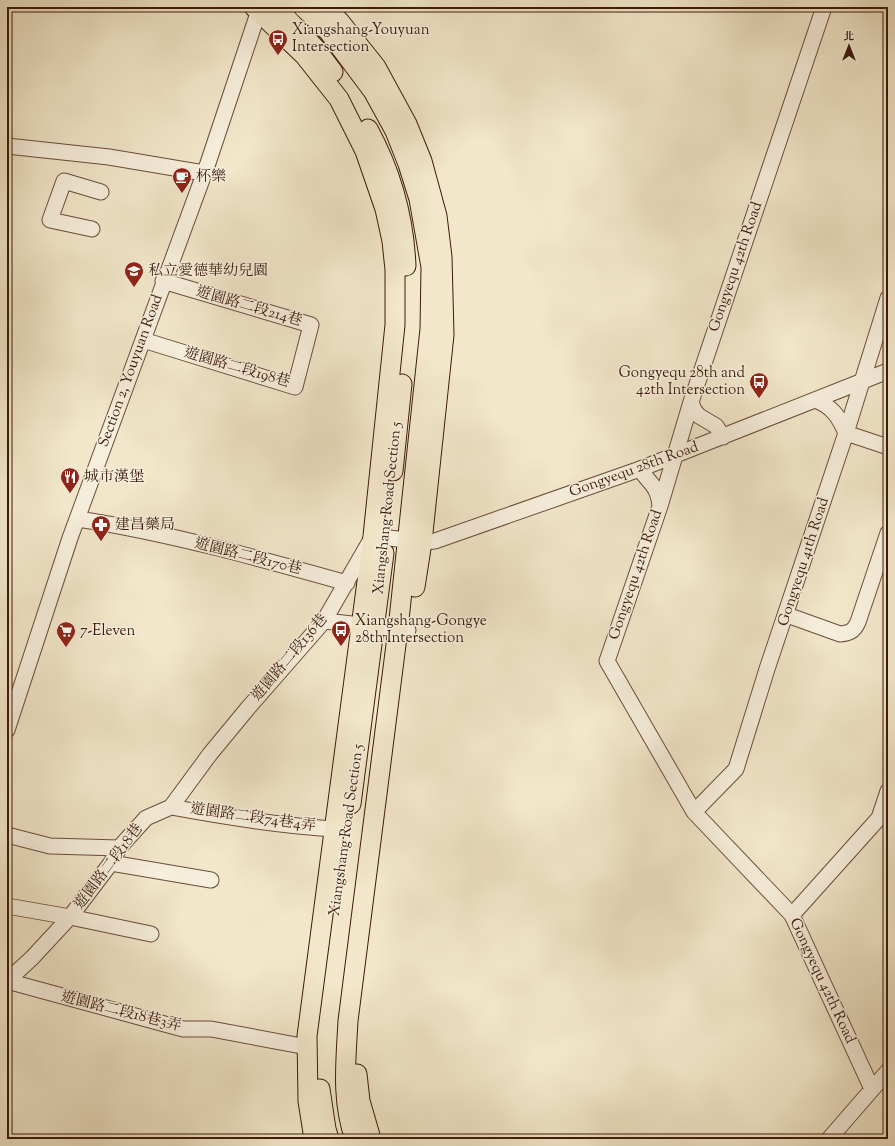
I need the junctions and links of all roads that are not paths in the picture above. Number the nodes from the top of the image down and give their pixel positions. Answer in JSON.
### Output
{"nodes":[{"id":1,"x":303,"y":7,"type":"edge"},
{"id":2,"x":325,"y":7,"type":"edge"},
{"id":3,"x":824,"y":7,"type":"edge"},
{"id":4,"x":262,"y":8,"type":"edge"},
{"id":5,"x":7,"y":146,"type":"edge"},
{"id":6,"x":204,"y":173,"type":"junction"},
{"id":7,"x":101,"y":192,"type":"dead end"},
{"id":8,"x":92,"y":228,"type":"dead end"},
{"id":9,"x":163,"y":282,"type":"junction"},
{"id":10,"x":888,"y":298,"type":"edge"},
{"id":11,"x":882,"y":317,"type":"junction"},
{"id":12,"x":311,"y":325,"type":"joint"},
{"id":13,"x":888,"y":339,"type":"edge"},
{"id":14,"x":143,"y":340,"type":"junction"},
{"id":15,"x":888,"y":371,"type":"edge"},
{"id":16,"x":862,"y":381,"type":"junction"},
{"id":17,"x":815,"y":400,"type":"junction"},
{"id":18,"x":691,"y":402,"type":"junction"},
{"id":19,"x":846,"y":434,"type":"junction"},
{"id":20,"x":723,"y":437,"type":"junction"},
{"id":21,"x":888,"y":447,"type":"edge"},
{"id":22,"x":676,"y":455,"type":"junction"},
{"id":23,"x":640,"y":469,"type":"junction"},
{"id":24,"x":660,"y":506,"type":"junction"},
{"id":25,"x":78,"y":519,"type":"junction"},
{"id":26,"x":888,"y":532,"type":"edge"},
{"id":27,"x":379,"y":536,"type":"junction"},
{"id":28,"x":415,"y":541,"type":"junction"},
{"id":29,"x":347,"y":583,"type":"junction"},
{"id":30,"x":787,"y":615,"type":"junction"},
{"id":31,"x":324,"y":621,"type":"junction"},
{"id":32,"x":368,"y":625,"type":"junction"},
{"id":33,"x":403,"y":630,"type":"junction"},
{"id":34,"x":13,"y":694,"type":"edge"},
{"id":35,"x":7,"y":730,"type":"edge"},
{"id":36,"x":210,"y":754,"type":"joint"},
{"id":37,"x":888,"y":791,"type":"edge"},
{"id":38,"x":171,"y":807,"type":"junction"},
{"id":39,"x":694,"y":812,"type":"junction"},
{"id":40,"x":334,"y":829,"type":"junction"},
{"id":41,"x":7,"y":835,"type":"edge"},
{"id":42,"x":119,"y":848,"type":"junction"},
{"id":43,"x":111,"y":863,"type":"junction"},
{"id":44,"x":211,"y":880,"type":"dead end"},
{"id":45,"x":7,"y":906,"type":"edge"},
{"id":46,"x":792,"y":915,"type":"junction"},
{"id":47,"x":70,"y":917,"type":"junction"},
{"id":48,"x":151,"y":934,"type":"dead end"},
{"id":49,"x":7,"y":981,"type":"edge"},
{"id":50,"x":307,"y":1047,"type":"junction"},
{"id":51,"x":888,"y":1071,"type":"edge"},
{"id":52,"x":872,"y":1089,"type":"junction"},
{"id":53,"x":314,"y":1139,"type":"edge"},
{"id":54,"x":329,"y":1139,"type":"edge"},
{"id":55,"x":355,"y":1139,"type":"edge"},
{"id":56,"x":371,"y":1139,"type":"edge"},
{"id":57,"x":829,"y":1139,"type":"edge"}],
"edges":[{"from":1,"to":28,"type":"main road","name":"Xiangshang Road Section 5"},
{"from":2,"to":28,"type":"main road","name":"Xiangshang Road Section 5"},
{"from":3,"to":18,"type":"street","name":"Gongyequ 42th Road"},
{"from":4,"to":6,"type":"street","name":"Section 2, Youyuan Road"},
{"from":4,"to":27,"type":"main road","name":"Xiangshang Road Section 5"},
{"from":5,"to":6,"type":"street"},
{"from":6,"to":9,"type":"street","name":"Section 2, Youyuan Road"},
{"from":7,"to":8,"type":"street"},
{"from":9,"to":12,"type":"street","name":"遊園路二段214巷"},
{"from":9,"to":14,"type":"street","name":"Section 2, Youyuan Road"},
{"from":10,"to":11,"type":"street","name":"Gongyequ 41th Road"},
{"from":11,"to":13,"type":"street"},
{"from":11,"to":16,"type":"street","name":"Gongyequ 41th Road"},
{"from":12,"to":14,"type":"street","name":"遊園路二段198巷"},
{"from":14,"to":25,"type":"street","name":"Section 2, Youyuan Road"},
{"from":15,"to":16,"type":"street","name":"Gongyequ 28th Road"},
{"from":16,"to":17,"type":"street","name":"Gongyequ 28th Road"},
{"from":16,"to":19,"type":"street","name":"Gongyequ 41th Road"},
{"from":17,"to":19,"type":"street"},
{"from":17,"to":20,"type":"street","name":"Gongyequ 28th Road"},
{"from":18,"to":20,"type":"street"},
{"from":18,"to":22,"type":"street","name":"Gongyequ 42th Road"},
{"from":19,"to":21,"type":"street"},
{"from":19,"to":30,"type":"street","name":"Gongyequ 41th Road"},
{"from":20,"to":22,"type":"street","name":"Gongyequ 28th Road"},
{"from":22,"to":23,"type":"street","name":"Gongyequ 28th Road"},
{"from":22,"to":24,"type":"street","name":"Gongyequ 42th Road"},
{"from":23,"to":24,"type":"street"},
{"from":23,"to":28,"type":"street","name":"Gongyequ 28th Road"},
{"from":24,"to":39,"type":"street","name":"Gongyequ 42th Road"},
{"from":25,"to":29,"type":"street","name":"遊園路二段170巷"},
{"from":25,"to":34,"type":"street","name":"Section 2, Youyuan Road"},
{"from":26,"to":30,"type":"street"},
{"from":27,"to":28,"type":"street","name":"Gongyequ 28th Road"},
{"from":27,"to":29,"type":"street","name":"遊園路二段136巷"},
{"from":27,"to":32,"type":"main road","name":"Xiangshang Road Section 5"},
{"from":28,"to":33,"type":"main road","name":"Xiangshang Road Section 5"},
{"from":29,"to":31,"type":"street","name":"遊園路二段136巷"},
{"from":30,"to":39,"type":"street","name":"Gongyequ 41th Road"},
{"from":31,"to":32,"type":"street"},
{"from":31,"to":36,"type":"street","name":"遊園路二段136巷"},
{"from":32,"to":33,"type":"street"},
{"from":32,"to":40,"type":"main road","name":"Xiangshang Road Section 5"},
{"from":32,"to":54,"type":"main road","name":"Xiangshang Road Section 5"},
{"from":33,"to":55,"type":"main road","name":"Xiangshang Road Section 5"},
{"from":33,"to":56,"type":"main road","name":"Xiangshang Road Section 5"},
{"from":34,"to":35,"type":"street","name":"Section 2, Youyuan Road"},
{"from":36,"to":38,"type":"street","name":"遊園路二段18巷"},
{"from":37,"to":46,"type":"street"},
{"from":38,"to":40,"type":"street","name":"遊園路二段74巷4弄"},
{"from":38,"to":42,"type":"street","name":"遊園路二段18巷"},
{"from":39,"to":46,"type":"street","name":"Gongyequ 42th Road"},
{"from":40,"to":50,"type":"main road","name":"Xiangshang Road Section 5"},
{"from":41,"to":42,"type":"street"},
{"from":42,"to":43,"type":"street","name":"遊園路二段18巷"},
{"from":43,"to":44,"type":"street"},
{"from":43,"to":47,"type":"street","name":"遊園路二段18巷"},
{"from":45,"to":47,"type":"street"},
{"from":46,"to":52,"type":"street","name":"Gongyequ 42th Road"},
{"from":47,"to":48,"type":"street"},
{"from":47,"to":49,"type":"street","name":"遊園路二段18巷"},
{"from":49,"to":50,"type":"street","name":"遊園路二段18巷3弄"},
{"from":50,"to":53,"type":"main road","name":"Xiangshang Road Section 5"},
{"from":51,"to":52,"type":"street"},
{"from":52,"to":57,"type":"street"}]}
